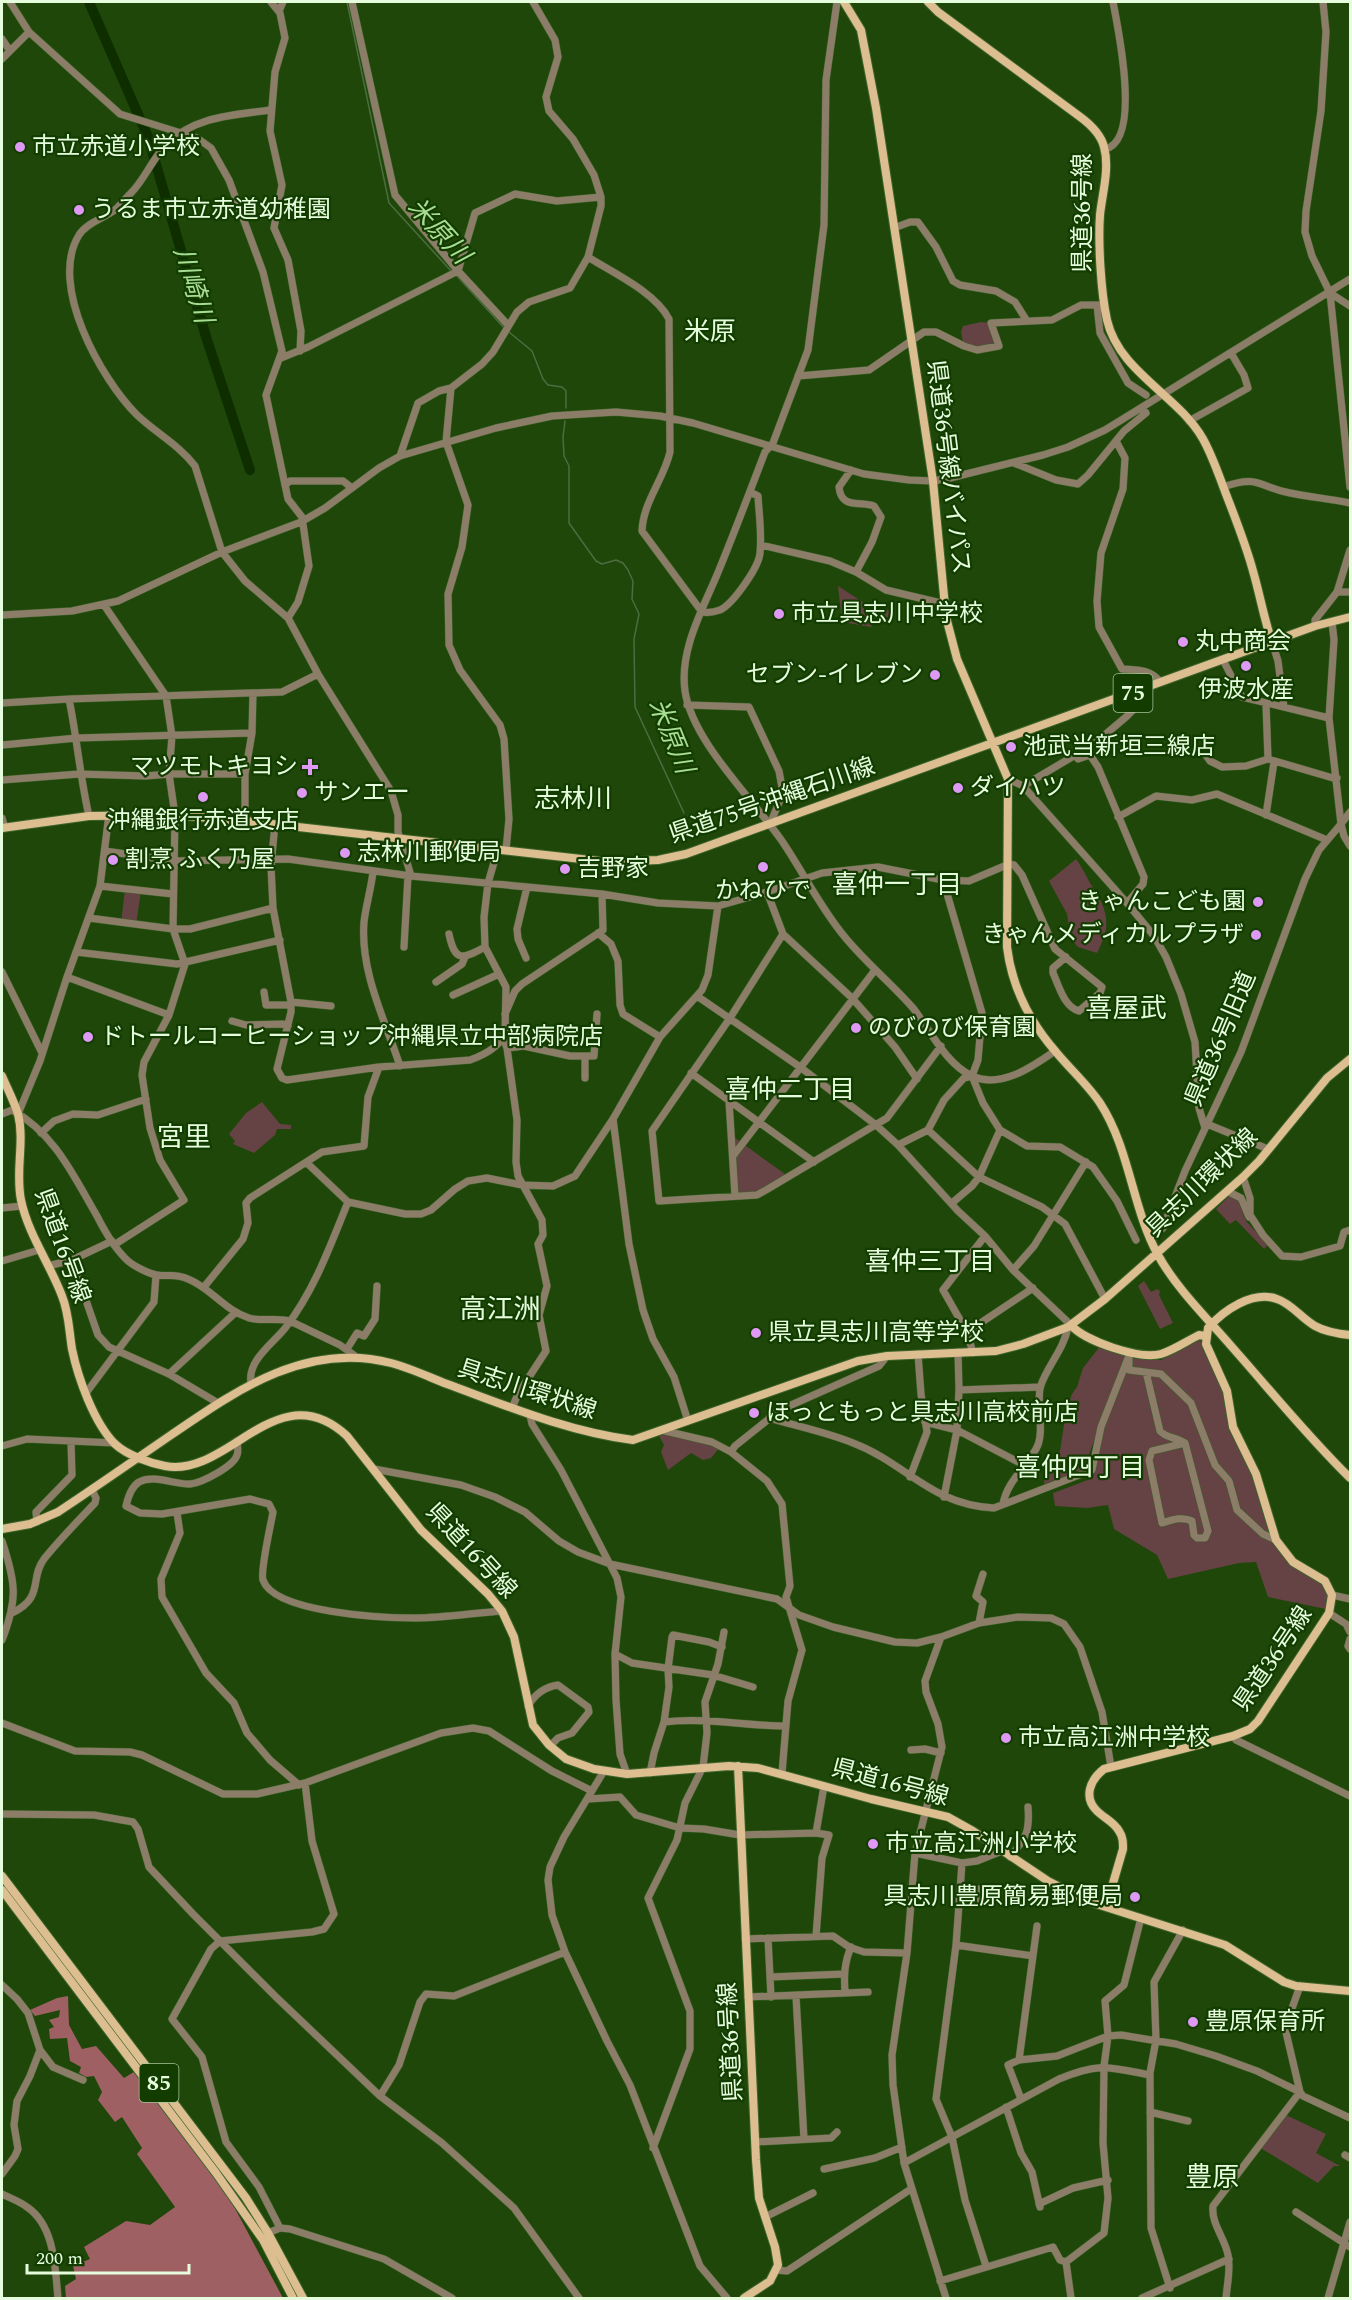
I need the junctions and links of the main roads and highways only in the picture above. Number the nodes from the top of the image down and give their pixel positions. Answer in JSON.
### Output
{"nodes":[{"id":1,"x":844,"y":2,"type":"edge"},
{"id":2,"x":928,"y":2,"type":"edge"},
{"id":3,"x":1350,"y":617,"type":"edge"},
{"id":4,"x":1272,"y":642,"type":"junction"},
{"id":5,"x":993,"y":743,"type":"junction"},
{"id":6,"x":3,"y":828,"type":"edge"},
{"id":7,"x":1350,"y":1059,"type":"edge"},
{"id":8,"x":2,"y":1076,"type":"edge"},
{"id":9,"x":1157,"y":1253,"type":"junction"},
{"id":10,"x":1212,"y":1324,"type":"junction"},
{"id":11,"x":1070,"y":1326,"type":"junction"},
{"id":12,"x":1350,"y":1335,"type":"edge"},
{"id":13,"x":1206,"y":1336,"type":"junction"},
{"id":14,"x":139,"y":1457,"type":"junction"},
{"id":15,"x":1350,"y":1478,"type":"edge"},
{"id":16,"x":2,"y":1529,"type":"edge"},
{"id":17,"x":738,"y":1766,"type":"junction"},
{"id":18,"x":2,"y":1876,"type":"edge"},
{"id":19,"x":2,"y":1890,"type":"edge"},
{"id":20,"x":1106,"y":1907,"type":"junction"},
{"id":21,"x":1350,"y":1991,"type":"edge"},
{"id":22,"x":293,"y":2298,"type":"edge"},
{"id":23,"x":303,"y":2298,"type":"edge"},
{"id":24,"x":744,"y":2298,"type":"edge"}],
"edges":[{"from":1,"to":5,"type":"main road","name":"県道36号線バイパス"},
{"from":2,"to":4,"type":"main road","name":"県道36号線"},
{"from":3,"to":4,"type":"main road","name":"県道75号沖縄石川線","number":"75"},
{"from":4,"to":5,"type":"main road","name":"県道75号沖縄石川線","number":"75"},
{"from":5,"to":6,"type":"main road","name":"県道75号沖縄石川線","number":"75"},
{"from":5,"to":9,"type":"main road","name":"県道36号線バイパス"},
{"from":7,"to":9,"type":"main road","name":"具志川環状線"},
{"from":8,"to":14,"type":"main road","name":"県道16号線"},
{"from":9,"to":10,"type":"main road"},
{"from":9,"to":11,"type":"main road","name":"具志川環状線"},
{"from":10,"to":12,"type":"main road"},
{"from":10,"to":13,"type":"main road"},
{"from":10,"to":15,"type":"main road"},
{"from":11,"to":13,"type":"main road"},
{"from":11,"to":14,"type":"main road","name":"具志川環状線"},
{"from":13,"to":20,"type":"main road","name":"県道36号線"},
{"from":14,"to":16,"type":"main road","name":"具志川環状線"},
{"from":14,"to":17,"type":"main road","name":"県道16号線"},
{"from":17,"to":20,"type":"main road","name":"県道16号線"},
{"from":17,"to":24,"type":"main road","name":"県道36号線"},
{"from":18,"to":23,"type":"main road","number":"85"},
{"from":19,"to":22,"type":"main road","number":"85"},
{"from":20,"to":21,"type":"main road","name":"県道16号線"}]}
